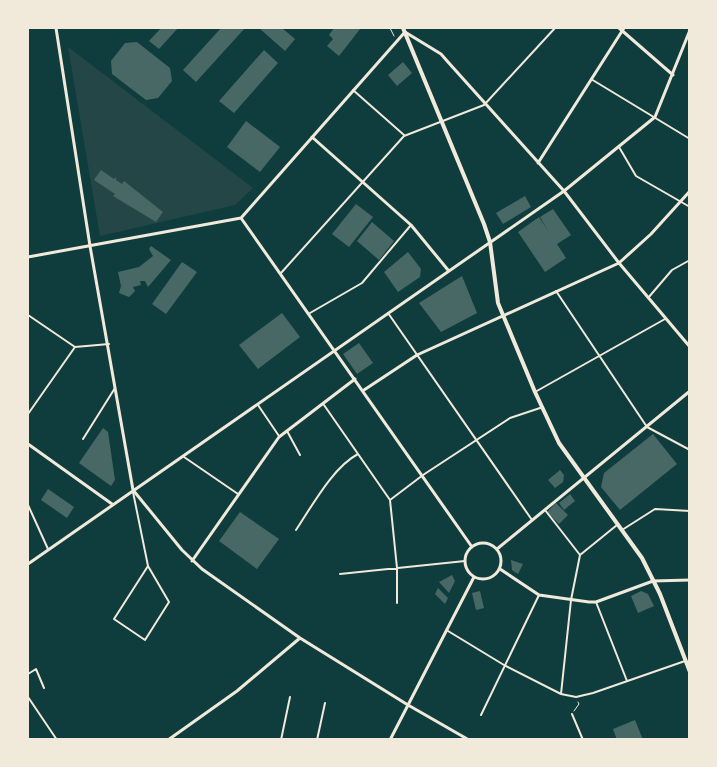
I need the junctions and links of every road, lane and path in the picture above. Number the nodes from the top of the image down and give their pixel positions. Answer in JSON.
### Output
{"nodes":[{"id":1,"x":56,"y":28,"type":"edge"},
{"id":2,"x":390,"y":28,"type":"edge"},
{"id":3,"x":409,"y":28,"type":"edge"},
{"id":4,"x":555,"y":28,"type":"edge"},
{"id":5,"x":622,"y":28,"type":"edge"},
{"id":6,"x":404,"y":30,"type":"edge"},
{"id":7,"x":690,"y":30,"type":"edge"},
{"id":8,"x":396,"y":42,"type":"junction"},
{"id":9,"x":673,"y":75,"type":"junction"},
{"id":10,"x":591,"y":79,"type":"junction"},
{"id":11,"x":353,"y":90,"type":"junction"},
{"id":12,"x":484,"y":105,"type":"junction"},
{"id":13,"x":655,"y":117,"type":"junction"},
{"id":14,"x":441,"y":121,"type":"junction"},
{"id":15,"x":404,"y":136,"type":"junction"},
{"id":16,"x":312,"y":137,"type":"junction"},
{"id":17,"x":690,"y":139,"type":"edge"},
{"id":18,"x":619,"y":147,"type":"junction"},
{"id":19,"x":538,"y":162,"type":"junction"},
{"id":20,"x":363,"y":181,"type":"junction"},
{"id":21,"x":690,"y":191,"type":"edge"},
{"id":22,"x":564,"y":192,"type":"junction"},
{"id":23,"x":680,"y":201,"type":"junction"},
{"id":24,"x":690,"y":207,"type":"edge"},
{"id":25,"x":241,"y":218,"type":"junction"},
{"id":26,"x":411,"y":225,"type":"junction"},
{"id":27,"x":490,"y":242,"type":"junction"},
{"id":28,"x":90,"y":246,"type":"junction"},
{"id":29,"x":28,"y":257,"type":"edge"},
{"id":30,"x":690,"y":260,"type":"edge"},
{"id":31,"x":618,"y":263,"type":"junction"},
{"id":32,"x":448,"y":270,"type":"junction"},
{"id":33,"x":281,"y":273,"type":"junction"},
{"id":34,"x":556,"y":291,"type":"junction"},
{"id":35,"x":648,"y":298,"type":"junction"},
{"id":36,"x":387,"y":312,"type":"junction"},
{"id":37,"x":310,"y":313,"type":"junction"},
{"id":38,"x":28,"y":315,"type":"edge"},
{"id":39,"x":502,"y":316,"type":"junction"},
{"id":40,"x":665,"y":319,"type":"junction"},
{"id":41,"x":109,"y":344,"type":"junction"},
{"id":42,"x":75,"y":347,"type":"junction"},
{"id":43,"x":690,"y":347,"type":"edge"},
{"id":44,"x":335,"y":350,"type":"junction"},
{"id":45,"x":417,"y":355,"type":"junction"},
{"id":46,"x":599,"y":356,"type":"junction"},
{"id":47,"x":356,"y":380,"type":"junction"},
{"id":48,"x":116,"y":386,"type":"junction"},
{"id":49,"x":364,"y":390,"type":"junction"},
{"id":50,"x":690,"y":391,"type":"edge"},
{"id":51,"x":536,"y":392,"type":"junction"},
{"id":52,"x":258,"y":404,"type":"junction"},
{"id":53,"x":324,"y":405,"type":"junction"},
{"id":54,"x":542,"y":407,"type":"junction"},
{"id":55,"x":28,"y":414,"type":"edge"},
{"id":56,"x":647,"y":427,"type":"junction"},
{"id":57,"x":287,"y":431,"type":"junction"},
{"id":58,"x":279,"y":437,"type":"junction"},
{"id":59,"x":83,"y":439,"type":"dead end"},
{"id":60,"x":476,"y":441,"type":"junction"},
{"id":61,"x":28,"y":444,"type":"edge"},
{"id":62,"x":690,"y":450,"type":"edge"},
{"id":63,"x":358,"y":454,"type":"junction"},
{"id":64,"x":300,"y":455,"type":"dead end"},
{"id":65,"x":184,"y":457,"type":"junction"},
{"id":66,"x":423,"y":474,"type":"junction"},
{"id":67,"x":583,"y":478,"type":"junction"},
{"id":68,"x":133,"y":490,"type":"junction"},
{"id":69,"x":238,"y":494,"type":"junction"},
{"id":70,"x":390,"y":500,"type":"junction"},
{"id":71,"x":112,"y":504,"type":"junction"},
{"id":72,"x":28,"y":505,"type":"edge"},
{"id":73,"x":545,"y":510,"type":"junction"},
{"id":74,"x":690,"y":511,"type":"edge"},
{"id":75,"x":532,"y":520,"type":"junction"},
{"id":76,"x":617,"y":524,"type":"junction"},
{"id":77,"x":296,"y":530,"type":"dead end"},
{"id":78,"x":622,"y":530,"type":"junction"},
{"id":79,"x":472,"y":547,"type":"junction"},
{"id":80,"x":48,"y":549,"type":"junction"},
{"id":81,"x":497,"y":549,"type":"junction"},
{"id":82,"x":580,"y":555,"type":"junction"},
{"id":83,"x":192,"y":560,"type":"junction"},
{"id":84,"x":465,"y":561,"type":"junction"},
{"id":85,"x":28,"y":564,"type":"edge"},
{"id":86,"x":148,"y":566,"type":"junction"},
{"id":87,"x":397,"y":568,"type":"junction"},
{"id":88,"x":500,"y":569,"type":"junction"},
{"id":89,"x":340,"y":574,"type":"dead end"},
{"id":90,"x":474,"y":577,"type":"junction"},
{"id":91,"x":690,"y":580,"type":"edge"},
{"id":92,"x":653,"y":581,"type":"junction"},
{"id":93,"x":539,"y":595,"type":"junction"},
{"id":94,"x":571,"y":600,"type":"junction"},
{"id":95,"x":596,"y":602,"type":"junction"},
{"id":96,"x":397,"y":603,"type":"dead end"},
{"id":97,"x":446,"y":630,"type":"junction"},
{"id":98,"x":300,"y":638,"type":"junction"},
{"id":99,"x":685,"y":661,"type":"junction"},
{"id":100,"x":504,"y":665,"type":"junction"},
{"id":101,"x":690,"y":672,"type":"edge"},
{"id":102,"x":28,"y":674,"type":"edge"},
{"id":103,"x":627,"y":681,"type":"junction"},
{"id":104,"x":44,"y":688,"type":"dead end"},
{"id":105,"x":561,"y":694,"type":"junction"},
{"id":106,"x":28,"y":697,"type":"edge"},
{"id":107,"x":290,"y":697,"type":"dead end"},
{"id":108,"x":576,"y":697,"type":"junction"},
{"id":109,"x":325,"y":702,"type":"dead end"},
{"id":110,"x":408,"y":705,"type":"junction"},
{"id":111,"x":572,"y":714,"type":"joint"},
{"id":112,"x":481,"y":715,"type":"dead end"},
{"id":113,"x":468,"y":739,"type":"edge"},
{"id":114,"x":56,"y":740,"type":"edge"},
{"id":115,"x":168,"y":740,"type":"edge"},
{"id":116,"x":282,"y":740,"type":"edge"},
{"id":117,"x":317,"y":740,"type":"edge"},
{"id":118,"x":390,"y":740,"type":"edge"},
{"id":119,"x":582,"y":740,"type":"edge"}],
"edges":[{"from":1,"to":28,"type":"street"},
{"from":2,"to":8,"type":"path"},
{"from":3,"to":6,"type":"street"},
{"from":4,"to":12,"type":"lane"},
{"from":5,"to":9,"type":"street"},
{"from":5,"to":10,"type":"street"},
{"from":6,"to":8,"type":"street"},
{"from":6,"to":12,"type":"street"},
{"from":6,"to":14,"type":"street"},
{"from":7,"to":9,"type":"street"},
{"from":8,"to":11,"type":"street"},
{"from":9,"to":13,"type":"street"},
{"from":10,"to":13,"type":"lane"},
{"from":10,"to":19,"type":"street"},
{"from":11,"to":15,"type":"lane"},
{"from":11,"to":16,"type":"street"},
{"from":12,"to":14,"type":"lane"},
{"from":12,"to":19,"type":"street"},
{"from":13,"to":17,"type":"lane"},
{"from":13,"to":18,"type":"street"},
{"from":14,"to":15,"type":"lane"},
{"from":14,"to":27,"type":"street"},
{"from":15,"to":20,"type":"lane"},
{"from":16,"to":20,"type":"street"},
{"from":16,"to":25,"type":"street"},
{"from":18,"to":22,"type":"street"},
{"from":18,"to":23,"type":"lane"},
{"from":19,"to":22,"type":"street"},
{"from":20,"to":26,"type":"street"},
{"from":20,"to":33,"type":"lane"},
{"from":21,"to":23,"type":"street"},
{"from":22,"to":27,"type":"street"},
{"from":22,"to":31,"type":"street"},
{"from":23,"to":24,"type":"lane"},
{"from":23,"to":31,"type":"street"},
{"from":25,"to":28,"type":"street"},
{"from":25,"to":33,"type":"street"},
{"from":26,"to":32,"type":"street"},
{"from":26,"to":37,"type":"lane"},
{"from":27,"to":32,"type":"street"},
{"from":27,"to":39,"type":"street"},
{"from":28,"to":29,"type":"street"},
{"from":28,"to":41,"type":"street"},
{"from":30,"to":35,"type":"lane"},
{"from":31,"to":34,"type":"street"},
{"from":31,"to":35,"type":"street"},
{"from":32,"to":36,"type":"street"},
{"from":33,"to":37,"type":"street"},
{"from":34,"to":39,"type":"street"},
{"from":34,"to":46,"type":"lane"},
{"from":35,"to":40,"type":"street"},
{"from":36,"to":44,"type":"street"},
{"from":36,"to":45,"type":"lane"},
{"from":37,"to":44,"type":"street"},
{"from":38,"to":42,"type":"lane"},
{"from":39,"to":45,"type":"street"},
{"from":39,"to":51,"type":"street"},
{"from":40,"to":43,"type":"street"},
{"from":40,"to":46,"type":"lane"},
{"from":41,"to":42,"type":"lane"},
{"from":41,"to":48,"type":"street"},
{"from":42,"to":55,"type":"lane"},
{"from":44,"to":47,"type":"street"},
{"from":44,"to":52,"type":"street"},
{"from":45,"to":49,"type":"street"},
{"from":45,"to":60,"type":"lane"},
{"from":46,"to":51,"type":"lane"},
{"from":46,"to":56,"type":"lane"},
{"from":47,"to":49,"type":"street"},
{"from":47,"to":53,"type":"street"},
{"from":48,"to":59,"type":"lane"},
{"from":48,"to":68,"type":"street"},
{"from":49,"to":66,"type":"street"},
{"from":50,"to":56,"type":"street"},
{"from":51,"to":54,"type":"street"},
{"from":52,"to":58,"type":"lane"},
{"from":52,"to":65,"type":"street"},
{"from":53,"to":57,"type":"street"},
{"from":53,"to":63,"type":"lane"},
{"from":54,"to":60,"type":"lane"},
{"from":54,"to":67,"type":"street"},
{"from":56,"to":62,"type":"lane"},
{"from":56,"to":67,"type":"street"},
{"from":57,"to":58,"type":"street"},
{"from":57,"to":64,"type":"lane"},
{"from":58,"to":69,"type":"street"},
{"from":60,"to":66,"type":"lane"},
{"from":60,"to":75,"type":"lane"},
{"from":61,"to":71,"type":"street"},
{"from":63,"to":70,"type":"lane"},
{"from":63,"to":77,"type":"lane"},
{"from":65,"to":68,"type":"street"},
{"from":65,"to":69,"type":"lane"},
{"from":66,"to":70,"type":"lane"},
{"from":66,"to":79,"type":"street"},
{"from":67,"to":73,"type":"street"},
{"from":67,"to":76,"type":"street"},
{"from":68,"to":71,"type":"street"},
{"from":68,"to":83,"type":"street"},
{"from":68,"to":86,"type":"lane"},
{"from":69,"to":83,"type":"street"},
{"from":70,"to":87,"type":"lane"},
{"from":71,"to":80,"type":"street"},
{"from":72,"to":80,"type":"lane"},
{"from":73,"to":75,"type":"street"},
{"from":73,"to":82,"type":"lane"},
{"from":74,"to":78,"type":"lane"},
{"from":75,"to":81,"type":"street"},
{"from":76,"to":78,"type":"street"},
{"from":76,"to":82,"type":"lane"},
{"from":78,"to":92,"type":"street"},
{"from":79,"to":81,"type":"street"},
{"from":79,"to":84,"type":"street"},
{"from":80,"to":85,"type":"street"},
{"from":81,"to":88,"type":"street"},
{"from":82,"to":94,"type":"lane"},
{"from":83,"to":98,"type":"street"},
{"from":84,"to":87,"type":"lane"},
{"from":84,"to":90,"type":"street"},
{"from":86,"to":86,"type":"lane"},
{"from":87,"to":89,"type":"lane"},
{"from":87,"to":96,"type":"lane"},
{"from":88,"to":90,"type":"street"},
{"from":88,"to":93,"type":"street"},
{"from":90,"to":97,"type":"street"},
{"from":91,"to":92,"type":"street"},
{"from":92,"to":95,"type":"street"},
{"from":92,"to":99,"type":"street"},
{"from":93,"to":94,"type":"street"},
{"from":93,"to":100,"type":"lane"},
{"from":94,"to":95,"type":"street"},
{"from":94,"to":105,"type":"lane"},
{"from":95,"to":103,"type":"lane"},
{"from":97,"to":100,"type":"lane"},
{"from":97,"to":110,"type":"street"},
{"from":98,"to":110,"type":"street"},
{"from":98,"to":115,"type":"street"},
{"from":99,"to":101,"type":"street"},
{"from":99,"to":103,"type":"lane"},
{"from":100,"to":105,"type":"lane"},
{"from":100,"to":112,"type":"lane"},
{"from":102,"to":104,"type":"lane"},
{"from":103,"to":108,"type":"lane"},
{"from":105,"to":108,"type":"lane"},
{"from":106,"to":114,"type":"lane"},
{"from":107,"to":116,"type":"lane"},
{"from":108,"to":111,"type":"path"},
{"from":109,"to":117,"type":"lane"},
{"from":110,"to":113,"type":"street"},
{"from":110,"to":118,"type":"street"},
{"from":111,"to":119,"type":"lane"}]}
